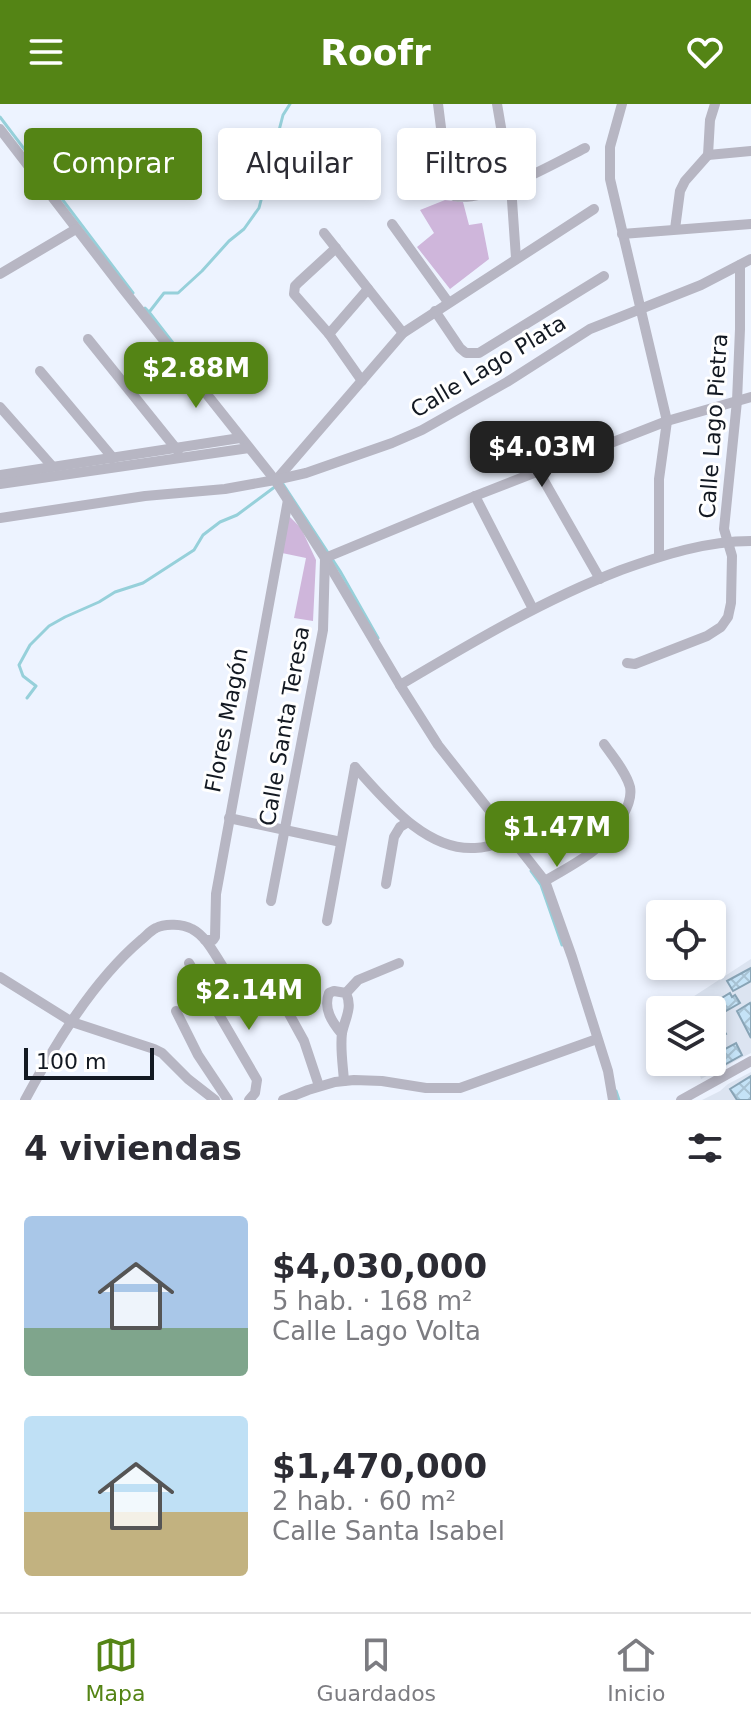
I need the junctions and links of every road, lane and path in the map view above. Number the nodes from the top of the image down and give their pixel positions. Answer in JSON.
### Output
{"nodes":[{"id":1,"x":438,"y":104,"type":"edge"},
{"id":2,"x":497,"y":104,"type":"edge"},
{"id":3,"x":622,"y":104,"type":"edge"},
{"id":4,"x":715,"y":104,"type":"edge"},
{"id":5,"x":441,"y":128,"type":"edge"},
{"id":6,"x":501,"y":128,"type":"edge"},
{"id":7,"x":0,"y":129,"type":"edge"},
{"id":8,"x":585,"y":148,"type":"dead end"},
{"id":9,"x":751,"y":151,"type":"edge"},
{"id":10,"x":708,"y":155,"type":"junction"},
{"id":11,"x":536,"y":173,"type":"edge"},
{"id":12,"x":512,"y":200,"type":"edge"},
{"id":13,"x":594,"y":209,"type":"dead end"},
{"id":14,"x":392,"y":224,"type":"dead end"},
{"id":15,"x":751,"y":224,"type":"edge"},
{"id":16,"x":76,"y":229,"type":"junction"},
{"id":17,"x":675,"y":229,"type":"junction"},
{"id":18,"x":324,"y":233,"type":"dead end"},
{"id":19,"x":622,"y":234,"type":"junction"},
{"id":20,"x":336,"y":248,"type":"junction"},
{"id":21,"x":516,"y":258,"type":"junction"},
{"id":22,"x":751,"y":259,"type":"edge"},
{"id":23,"x":740,"y":265,"type":"junction"},
{"id":24,"x":0,"y":274,"type":"edge"},
{"id":25,"x":604,"y":276,"type":"dead end"},
{"id":26,"x":368,"y":289,"type":"junction"},
{"id":27,"x":448,"y":302,"type":"junction"},
{"id":28,"x":640,"y":309,"type":"junction"},
{"id":29,"x":435,"y":311,"type":"junction"},
{"id":30,"x":403,"y":333,"type":"junction"},
{"id":31,"x":329,"y":334,"type":"junction"},
{"id":32,"x":88,"y":339,"type":"dead end"},
{"id":33,"x":40,"y":371,"type":"dead end"},
{"id":34,"x":362,"y":381,"type":"junction"},
{"id":35,"x":751,"y":397,"type":"edge"},
{"id":36,"x":737,"y":401,"type":"junction"},
{"id":37,"x":0,"y":407,"type":"edge"},
{"id":38,"x":667,"y":421,"type":"junction"},
{"id":39,"x":240,"y":438,"type":"junction"},
{"id":40,"x":249,"y":448,"type":"junction"},
{"id":41,"x":178,"y":453,"type":"junction"},
{"id":42,"x":113,"y":458,"type":"junction"},
{"id":43,"x":52,"y":466,"type":"junction"},
{"id":44,"x":539,"y":472,"type":"junction"},
{"id":45,"x":0,"y":475,"type":"edge"},
{"id":46,"x":275,"y":480,"type":"junction"},
{"id":47,"x":0,"y":484,"type":"edge"},
{"id":48,"x":475,"y":496,"type":"junction"},
{"id":49,"x":288,"y":500,"type":"junction"},
{"id":50,"x":0,"y":518,"type":"edge"},
{"id":51,"x":728,"y":541,"type":"junction"},
{"id":52,"x":751,"y":541,"type":"edge"},
{"id":53,"x":659,"y":556,"type":"junction"},
{"id":54,"x":325,"y":558,"type":"junction"},
{"id":55,"x":600,"y":579,"type":"junction"},
{"id":56,"x":533,"y":609,"type":"junction"},
{"id":57,"x":627,"y":663,"type":"dead end"},
{"id":58,"x":400,"y":685,"type":"junction"},
{"id":59,"x":604,"y":744,"type":"dead end"},
{"id":60,"x":229,"y":818,"type":"junction"},
{"id":61,"x":408,"y":822,"type":"junction"},
{"id":62,"x":285,"y":831,"type":"junction"},
{"id":63,"x":511,"y":839,"type":"junction"},
{"id":64,"x":341,"y":842,"type":"junction"},
{"id":65,"x":545,"y":881,"type":"junction"},
{"id":66,"x":386,"y":884,"type":"dead end"},
{"id":67,"x":271,"y":901,"type":"dead end"},
{"id":68,"x":327,"y":921,"type":"dead end"},
{"id":69,"x":205,"y":940,"type":"junction"},
{"id":70,"x":189,"y":963,"type":"dead end"},
{"id":71,"x":399,"y":963,"type":"dead end"},
{"id":72,"x":223,"y":967,"type":"dead end"},
{"id":73,"x":265,"y":970,"type":"dead end"},
{"id":74,"x":0,"y":977,"type":"edge"},
{"id":75,"x":346,"y":993,"type":"junction"},
{"id":76,"x":176,"y":1011,"type":"dead end"},
{"id":77,"x":72,"y":1022,"type":"junction"},
{"id":78,"x":342,"y":1034,"type":"junction"},
{"id":79,"x":597,"y":1039,"type":"junction"},
{"id":80,"x":751,"y":1061,"type":"edge"},
{"id":81,"x":344,"y":1081,"type":"junction"},
{"id":82,"x":319,"y":1086,"type":"junction"},
{"id":83,"x":460,"y":1088,"type":"junction"},
{"id":84,"x":25,"y":1100,"type":"edge"},
{"id":85,"x":215,"y":1100,"type":"edge"},
{"id":86,"x":228,"y":1100,"type":"edge"},
{"id":87,"x":249,"y":1100,"type":"edge"},
{"id":88,"x":283,"y":1100,"type":"edge"},
{"id":89,"x":463,"y":1100,"type":"edge"},
{"id":90,"x":613,"y":1100,"type":"edge"},
{"id":91,"x":681,"y":1100,"type":"edge"}],
"edges":[{"from":1,"to":5,"type":"street"},
{"from":2,"to":6,"type":"street"},
{"from":3,"to":19,"type":"street"},
{"from":4,"to":10,"type":"street"},
{"from":7,"to":16,"type":"street"},
{"from":8,"to":11,"type":"street"},
{"from":9,"to":10,"type":"street"},
{"from":10,"to":17,"type":"street"},
{"from":12,"to":21,"type":"street"},
{"from":13,"to":21,"type":"street"},
{"from":14,"to":27,"type":"street"},
{"from":15,"to":17,"type":"street"},
{"from":16,"to":24,"type":"street"},
{"from":16,"to":39,"type":"street"},
{"from":17,"to":19,"type":"street"},
{"from":18,"to":20,"type":"street"},
{"from":19,"to":28,"type":"street"},
{"from":20,"to":26,"type":"street"},
{"from":20,"to":31,"type":"street"},
{"from":21,"to":27,"type":"street"},
{"from":22,"to":23,"type":"street","name":"Calle Lago Plata"},
{"from":23,"to":28,"type":"street","name":"Calle Lago Plata"},
{"from":23,"to":36,"type":"street","name":"Calle Lago Pietra"},
{"from":25,"to":29,"type":"street"},
{"from":26,"to":30,"type":"street"},
{"from":26,"to":31,"type":"street"},
{"from":27,"to":29,"type":"street"},
{"from":28,"to":38,"type":"street"},
{"from":28,"to":46,"type":"street","name":"Calle Lago Plata"},
{"from":29,"to":30,"type":"street"},
{"from":30,"to":34,"type":"street"},
{"from":31,"to":34,"type":"street"},
{"from":32,"to":41,"type":"street"},
{"from":33,"to":42,"type":"street"},
{"from":34,"to":46,"type":"street"},
{"from":35,"to":36,"type":"street"},
{"from":36,"to":38,"type":"street"},
{"from":36,"to":51,"type":"street","name":"Calle Lago Pietra"},
{"from":37,"to":43,"type":"street"},
{"from":38,"to":44,"type":"street"},
{"from":38,"to":53,"type":"street"},
{"from":39,"to":40,"type":"street"},
{"from":39,"to":41,"type":"street"},
{"from":40,"to":41,"type":"street"},
{"from":40,"to":46,"type":"street"},
{"from":41,"to":42,"type":"street"},
{"from":41,"to":47,"type":"street"},
{"from":42,"to":43,"type":"street"},
{"from":43,"to":45,"type":"street"},
{"from":44,"to":48,"type":"street"},
{"from":44,"to":55,"type":"street"},
{"from":46,"to":49,"type":"street"},
{"from":46,"to":50,"type":"street","name":"Calle Lago Plata"},
{"from":48,"to":54,"type":"street"},
{"from":48,"to":56,"type":"street"},
{"from":49,"to":54,"type":"street"},
{"from":49,"to":60,"type":"street","name":"Flores Magón"},
{"from":51,"to":52,"type":"street"},
{"from":51,"to":53,"type":"street"},
{"from":51,"to":57,"type":"street","name":"Calle Lago Pietra"},
{"from":53,"to":55,"type":"street"},
{"from":54,"to":58,"type":"street"},
{"from":54,"to":62,"type":"street","name":"Calle Santa Teresa"},
{"from":55,"to":56,"type":"street"},
{"from":56,"to":58,"type":"street"},
{"from":58,"to":63,"type":"street"},
{"from":59,"to":65,"type":"street"},
{"from":60,"to":62,"type":"street"},
{"from":60,"to":69,"type":"street","name":"Flores Magón"},
{"from":61,"to":63,"type":"street"},
{"from":61,"to":64,"type":"street"},
{"from":61,"to":66,"type":"street"},
{"from":62,"to":64,"type":"street"},
{"from":62,"to":67,"type":"street","name":"Calle Santa Teresa"},
{"from":63,"to":65,"type":"street"},
{"from":64,"to":68,"type":"street"},
{"from":65,"to":79,"type":"street"},
{"from":69,"to":72,"type":"street"},
{"from":69,"to":77,"type":"street"},
{"from":70,"to":87,"type":"street"},
{"from":71,"to":75,"type":"street"},
{"from":73,"to":82,"type":"street"},
{"from":74,"to":77,"type":"street"},
{"from":75,"to":78,"type":"street"},
{"from":75,"to":78,"type":"street"},
{"from":76,"to":86,"type":"street"},
{"from":77,"to":84,"type":"street"},
{"from":77,"to":85,"type":"street"},
{"from":78,"to":81,"type":"street"},
{"from":79,"to":83,"type":"street"},
{"from":79,"to":90,"type":"street"},
{"from":80,"to":91,"type":"street"},
{"from":81,"to":82,"type":"street"},
{"from":81,"to":83,"type":"street"},
{"from":82,"to":88,"type":"street"},
{"from":83,"to":89,"type":"street"}]}
